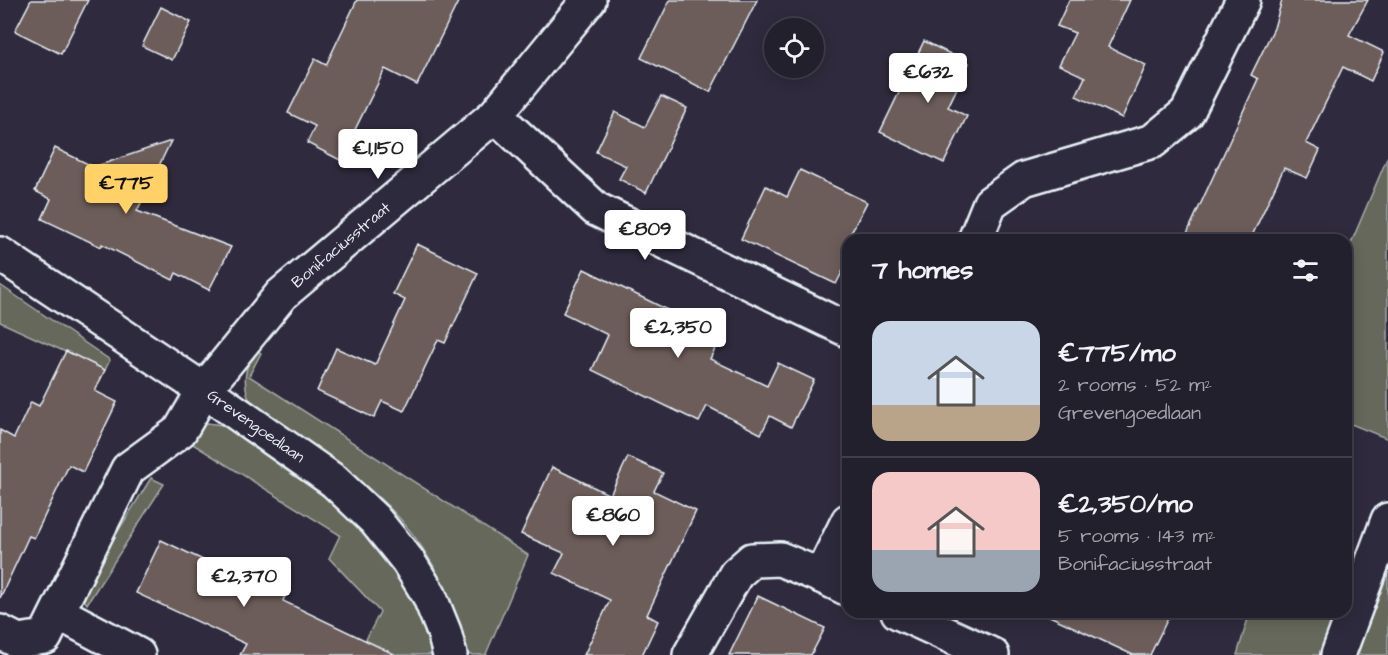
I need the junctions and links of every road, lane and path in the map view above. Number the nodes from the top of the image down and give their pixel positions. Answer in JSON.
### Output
{"nodes":[{"id":1,"x":589,"y":0,"type":"edge"},
{"id":2,"x":1243,"y":0,"type":"edge"},
{"id":3,"x":495,"y":115,"type":"junction"},
{"id":4,"x":977,"y":234,"type":"edge"},
{"id":5,"x":0,"y":254,"type":"edge"},
{"id":6,"x":842,"y":327,"type":"edge"},
{"id":7,"x":204,"y":390,"type":"junction"},
{"id":8,"x":1388,"y":520,"type":"edge"},
{"id":9,"x":842,"y":547,"type":"edge"},
{"id":10,"x":834,"y":582,"type":"edge"},
{"id":11,"x":58,"y":613,"type":"junction"},
{"id":12,"x":1352,"y":617,"type":"edge"},
{"id":13,"x":911,"y":618,"type":"edge"},
{"id":14,"x":1352,"y":618,"type":"edge"},
{"id":15,"x":0,"y":632,"type":"edge"},
{"id":16,"x":138,"y":655,"type":"edge"},
{"id":17,"x":450,"y":655,"type":"edge"},
{"id":18,"x":690,"y":655,"type":"edge"},
{"id":19,"x":992,"y":655,"type":"edge"},
{"id":20,"x":1338,"y":655,"type":"edge"}],
"edges":[{"from":1,"to":3,"type":"street","name":"Bonifaciusstraat"},
{"from":2,"to":4,"type":"street"},
{"from":3,"to":6,"type":"street"},
{"from":3,"to":7,"type":"street","name":"Bonifaciusstraat"},
{"from":5,"to":7,"type":"street","name":"Grevengoedlaan"},
{"from":7,"to":11,"type":"street","name":"Bonifaciusstraat"},
{"from":7,"to":17,"type":"street","name":"Grevengoedlaan"},
{"from":8,"to":12,"type":"street"},
{"from":9,"to":10,"type":"street"},
{"from":10,"to":18,"type":"street"},
{"from":11,"to":15,"type":"street","name":"Bonifaciusstraat"},
{"from":11,"to":16,"type":"street"},
{"from":13,"to":19,"type":"street"},
{"from":14,"to":20,"type":"street"}]}
